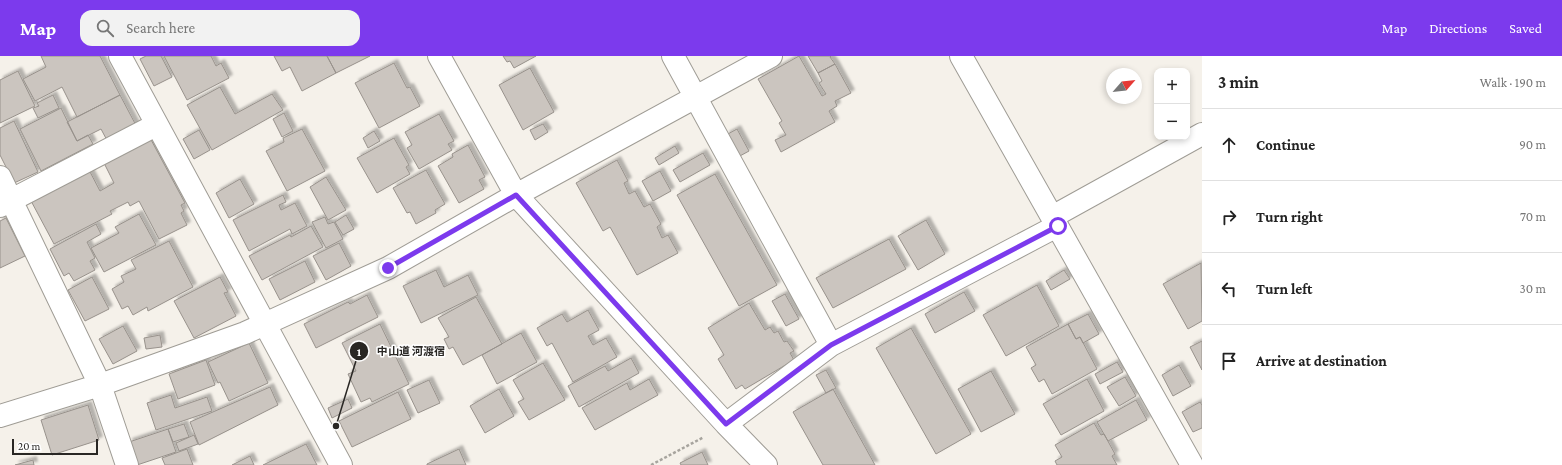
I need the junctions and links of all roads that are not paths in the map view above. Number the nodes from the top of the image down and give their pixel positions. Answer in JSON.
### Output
{"nodes":[{"id":1,"x":120,"y":56,"type":"edge"},
{"id":2,"x":439,"y":56,"type":"edge"},
{"id":3,"x":673,"y":56,"type":"edge"},
{"id":4,"x":771,"y":56,"type":"edge"},
{"id":5,"x":961,"y":56,"type":"edge"},
{"id":6,"x":696,"y":96,"type":"junction"},
{"id":7,"x":156,"y":125,"type":"junction"},
{"id":8,"x":1202,"y":134,"type":"edge"},
{"id":9,"x":0,"y":177,"type":"edge"},
{"id":10,"x":516,"y":195,"type":"junction"},
{"id":11,"x":6,"y":203,"type":"edge"},
{"id":12,"x":1055,"y":222,"type":"junction"},
{"id":13,"x":265,"y":324,"type":"junction"},
{"id":14,"x":831,"y":345,"type":"junction"},
{"id":15,"x":100,"y":385,"type":"junction"},
{"id":16,"x":0,"y":416,"type":"edge"},
{"id":17,"x":726,"y":424,"type":"junction"},
{"id":18,"x":127,"y":465,"type":"edge"},
{"id":19,"x":342,"y":465,"type":"edge"},
{"id":20,"x":766,"y":465,"type":"edge"},
{"id":21,"x":1192,"y":465,"type":"edge"}],
"edges":[{"from":1,"to":7,"type":"street"},
{"from":2,"to":10,"type":"street"},
{"from":3,"to":6,"type":"street"},
{"from":4,"to":6,"type":"street"},
{"from":5,"to":12,"type":"street"},
{"from":6,"to":10,"type":"street"},
{"from":6,"to":14,"type":"street"},
{"from":7,"to":11,"type":"street"},
{"from":7,"to":13,"type":"street"},
{"from":8,"to":12,"type":"street"},
{"from":9,"to":11,"type":"street"},
{"from":10,"to":13,"type":"street"},
{"from":10,"to":17,"type":"street"},
{"from":11,"to":15,"type":"street"},
{"from":12,"to":14,"type":"street"},
{"from":12,"to":21,"type":"street"},
{"from":13,"to":15,"type":"street"},
{"from":13,"to":19,"type":"street"},
{"from":14,"to":17,"type":"street"},
{"from":15,"to":16,"type":"street"},
{"from":15,"to":18,"type":"street"},
{"from":17,"to":20,"type":"street"}]}
